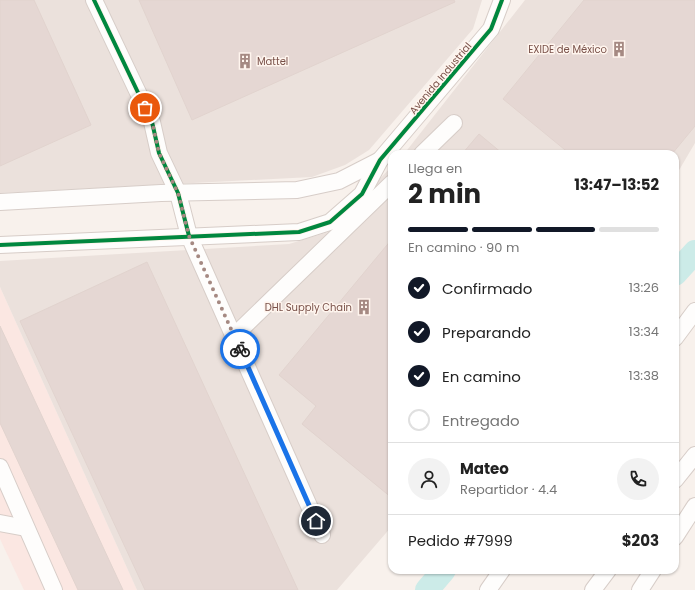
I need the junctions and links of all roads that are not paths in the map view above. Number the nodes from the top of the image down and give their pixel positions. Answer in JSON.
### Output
{"nodes":[{"id":1,"x":94,"y":0,"type":"edge"},
{"id":2,"x":502,"y":0,"type":"edge"},
{"id":3,"x":454,"y":123,"type":"dead end"},
{"id":4,"x":388,"y":150,"type":"edge"},
{"id":5,"x":426,"y":150,"type":"edge"},
{"id":6,"x":388,"y":151,"type":"edge"},
{"id":7,"x":380,"y":160,"type":"junction"},
{"id":8,"x":388,"y":187,"type":"edge"},
{"id":9,"x":178,"y":193,"type":"junction"},
{"id":10,"x":0,"y":202,"type":"edge"},
{"id":11,"x":189,"y":236,"type":"junction"},
{"id":12,"x":0,"y":245,"type":"edge"},
{"id":13,"x":695,"y":311,"type":"edge"},
{"id":14,"x":679,"y":333,"type":"edge"},
{"id":15,"x":234,"y":336,"type":"junction"},
{"id":16,"x":695,"y":455,"type":"edge"},
{"id":17,"x":0,"y":466,"type":"edge"},
{"id":18,"x":679,"y":475,"type":"edge"},
{"id":19,"x":695,"y":506,"type":"edge"},
{"id":20,"x":0,"y":523,"type":"edge"},
{"id":21,"x":26,"y":528,"type":"junction"},
{"id":22,"x":679,"y":531,"type":"edge"},
{"id":23,"x":322,"y":535,"type":"dead end"},
{"id":24,"x":499,"y":574,"type":"edge"},
{"id":25,"x":605,"y":574,"type":"edge"},
{"id":26,"x":650,"y":574,"type":"edge"},
{"id":27,"x":54,"y":590,"type":"edge"},
{"id":28,"x":488,"y":590,"type":"edge"},
{"id":29,"x":593,"y":590,"type":"edge"},
{"id":30,"x":640,"y":590,"type":"edge"}],
"edges":[{"from":1,"to":9,"type":"street"},
{"from":2,"to":4,"type":"street","name":"Avenida Industrial"},
{"from":3,"to":5,"type":"street"},
{"from":6,"to":7,"type":"street","name":"Avenida Industrial"},
{"from":7,"to":9,"type":"street"},
{"from":7,"to":11,"type":"street"},
{"from":8,"to":15,"type":"street"},
{"from":9,"to":10,"type":"street"},
{"from":9,"to":11,"type":"street"},
{"from":11,"to":12,"type":"street"},
{"from":11,"to":15,"type":"street"},
{"from":13,"to":14,"type":"street"},
{"from":15,"to":23,"type":"street"},
{"from":16,"to":18,"type":"street"},
{"from":17,"to":21,"type":"street"},
{"from":19,"to":22,"type":"street"},
{"from":20,"to":21,"type":"street"},
{"from":21,"to":27,"type":"street"},
{"from":24,"to":28,"type":"street"},
{"from":25,"to":29,"type":"street"},
{"from":26,"to":30,"type":"street"}]}
